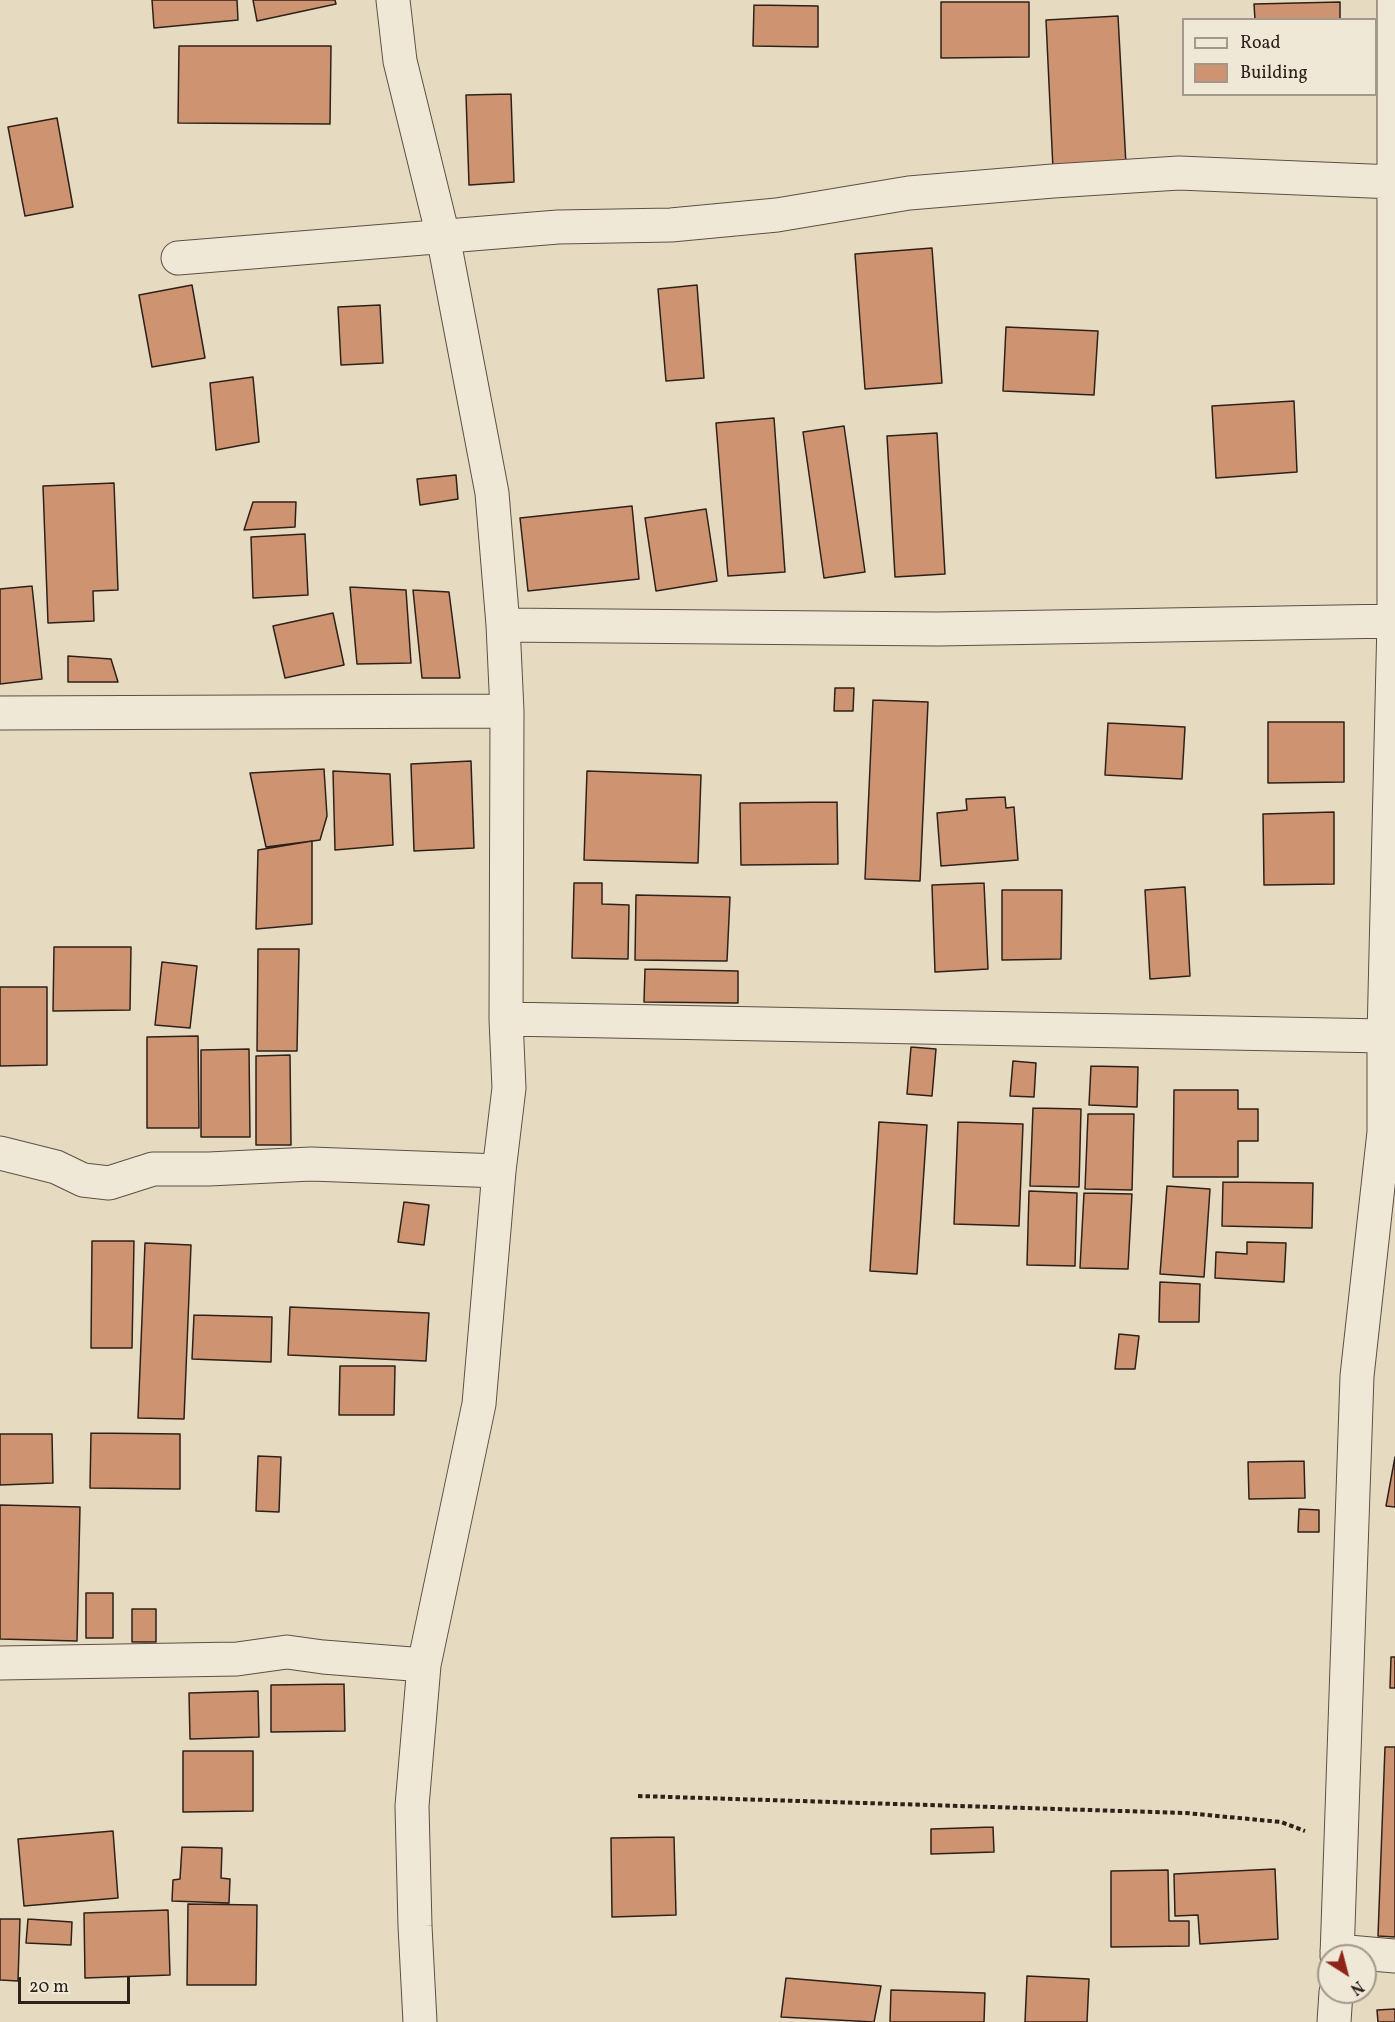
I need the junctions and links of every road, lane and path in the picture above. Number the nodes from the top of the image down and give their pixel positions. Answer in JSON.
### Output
{"nodes":[{"id":1,"x":393,"y":0,"type":"edge"},
{"id":2,"x":1394,"y":0,"type":"edge"},
{"id":3,"x":1395,"y":17,"type":"edge"},
{"id":4,"x":1394,"y":182,"type":"edge"},
{"id":5,"x":443,"y":236,"type":"junction"},
{"id":6,"x":178,"y":258,"type":"dead end"},
{"id":7,"x":1394,"y":621,"type":"edge"},
{"id":8,"x":502,"y":625,"type":"junction"},
{"id":9,"x":507,"y":711,"type":"junction"},
{"id":10,"x":0,"y":713,"type":"edge"},
{"id":11,"x":506,"y":1018,"type":"junction"},
{"id":12,"x":1384,"y":1036,"type":"junction"},
{"id":13,"x":1390,"y":1132,"type":"edge"},
{"id":14,"x":0,"y":1153,"type":"edge"},
{"id":15,"x":499,"y":1172,"type":"junction"},
{"id":16,"x":0,"y":1663,"type":"edge"},
{"id":17,"x":424,"y":1665,"type":"junction"},
{"id":18,"x":638,"y":1796,"type":"dead end"},
{"id":19,"x":1342,"y":1846,"type":"junction"},
{"id":20,"x":1337,"y":1944,"type":"edge"},
{"id":21,"x":1377,"y":1955,"type":"edge"},
{"id":22,"x":1395,"y":1956,"type":"edge"},
{"id":23,"x":1335,"y":2004,"type":"edge"},
{"id":24,"x":420,"y":2022,"type":"edge"},
{"id":25,"x":1334,"y":2022,"type":"edge"}],
"edges":[{"from":1,"to":5,"type":"street"},
{"from":2,"to":3,"type":"street"},
{"from":3,"to":4,"type":"street"},
{"from":4,"to":5,"type":"street"},
{"from":4,"to":7,"type":"street"},
{"from":5,"to":6,"type":"street"},
{"from":5,"to":8,"type":"street"},
{"from":7,"to":8,"type":"street"},
{"from":7,"to":12,"type":"street"},
{"from":8,"to":9,"type":"street"},
{"from":9,"to":10,"type":"street"},
{"from":9,"to":11,"type":"street"},
{"from":11,"to":12,"type":"street"},
{"from":11,"to":15,"type":"street"},
{"from":12,"to":13,"type":"street"},
{"from":13,"to":19,"type":"street"},
{"from":14,"to":15,"type":"street"},
{"from":15,"to":17,"type":"street"},
{"from":16,"to":17,"type":"street"},
{"from":17,"to":24,"type":"street"},
{"from":18,"to":19,"type":"path"},
{"from":19,"to":20,"type":"street"},
{"from":21,"to":22,"type":"street"},
{"from":23,"to":25,"type":"street"}]}
